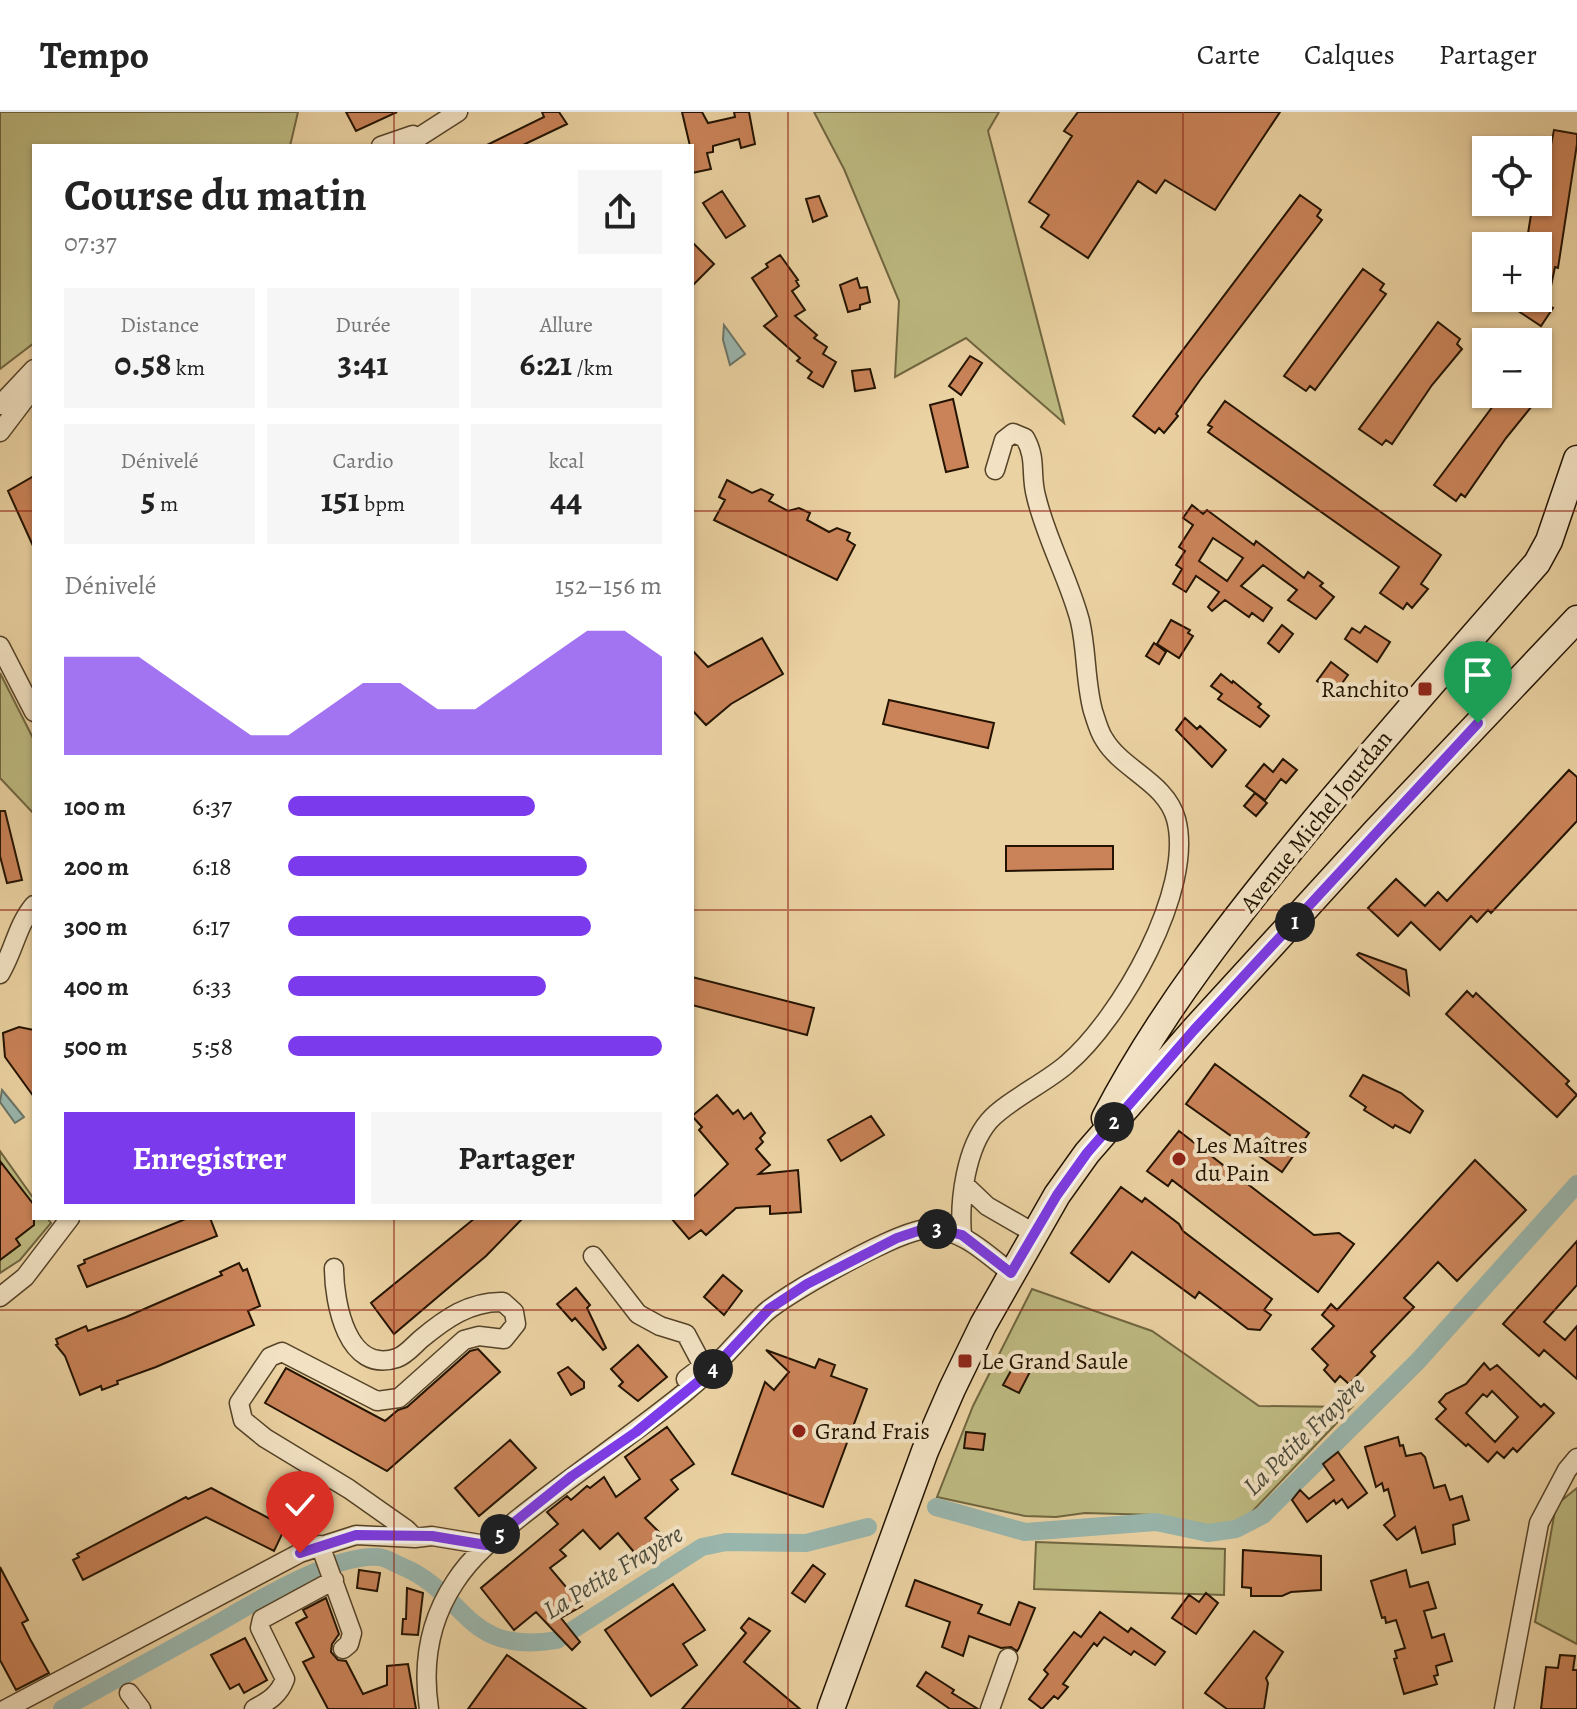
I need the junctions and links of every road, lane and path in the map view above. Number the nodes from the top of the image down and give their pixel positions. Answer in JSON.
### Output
{"nodes":[{"id":1,"x":458,"y":112,"type":"edge"},
{"id":2,"x":427,"y":130,"type":"junction"},
{"id":3,"x":387,"y":144,"type":"edge"},
{"id":4,"x":408,"y":144,"type":"edge"},
{"id":5,"x":32,"y":371,"type":"edge"},
{"id":6,"x":32,"y":394,"type":"edge"},
{"id":7,"x":0,"y":405,"type":"edge"},
{"id":8,"x":0,"y":432,"type":"edge"},
{"id":9,"x":1577,"y":459,"type":"edge"},
{"id":10,"x":995,"y":470,"type":"dead end"},
{"id":11,"x":1577,"y":619,"type":"edge"},
{"id":12,"x":0,"y":646,"type":"edge"},
{"id":13,"x":32,"y":708,"type":"edge"},
{"id":14,"x":32,"y":907,"type":"edge"},
{"id":15,"x":0,"y":974,"type":"edge"},
{"id":16,"x":1087,"y":1153,"type":"junction"},
{"id":17,"x":966,"y":1186,"type":"junction"},
{"id":18,"x":68,"y":1220,"type":"edge"},
{"id":19,"x":1034,"y":1233,"type":"junction"},
{"id":20,"x":962,"y":1235,"type":"junction"},
{"id":21,"x":593,"y":1256,"type":"dead end"},
{"id":22,"x":334,"y":1268,"type":"dead end"},
{"id":23,"x":1011,"y":1273,"type":"junction"},
{"id":24,"x":0,"y":1297,"type":"edge"},
{"id":25,"x":636,"y":1432,"type":"junction"},
{"id":26,"x":1577,"y":1458,"type":"edge"},
{"id":27,"x":415,"y":1538,"type":"junction"},
{"id":28,"x":486,"y":1545,"type":"junction"},
{"id":29,"x":322,"y":1551,"type":"junction"},
{"id":30,"x":333,"y":1578,"type":"junction"},
{"id":31,"x":343,"y":1649,"type":"dead end"},
{"id":32,"x":1008,"y":1658,"type":"dead end"},
{"id":33,"x":129,"y":1693,"type":"dead end"},
{"id":34,"x":6,"y":1709,"type":"edge"},
{"id":35,"x":141,"y":1709,"type":"edge"},
{"id":36,"x":254,"y":1709,"type":"edge"},
{"id":37,"x":429,"y":1709,"type":"edge"},
{"id":38,"x":831,"y":1709,"type":"edge"},
{"id":39,"x":990,"y":1709,"type":"edge"},
{"id":40,"x":1504,"y":1709,"type":"edge"}],
"edges":[{"from":1,"to":2,"type":"street"},
{"from":2,"to":3,"type":"street"},
{"from":2,"to":4,"type":"street"},
{"from":5,"to":7,"type":"street"},
{"from":6,"to":8,"type":"street"},
{"from":9,"to":16,"type":"main road","name":"Avenue Michel Jourdan"},
{"from":10,"to":17,"type":"street"},
{"from":11,"to":16,"type":"main road"},
{"from":12,"to":13,"type":"street"},
{"from":14,"to":15,"type":"street"},
{"from":16,"to":19,"type":"main road"},
{"from":17,"to":19,"type":"street"},
{"from":17,"to":20,"type":"street"},
{"from":18,"to":24,"type":"street"},
{"from":19,"to":23,"type":"main road"},
{"from":20,"to":23,"type":"street"},
{"from":20,"to":25,"type":"street"},
{"from":21,"to":25,"type":"street"},
{"from":22,"to":27,"type":"street"},
{"from":23,"to":38,"type":"main road"},
{"from":25,"to":28,"type":"street"},
{"from":26,"to":40,"type":"street"},
{"from":27,"to":28,"type":"street"},
{"from":27,"to":29,"type":"street"},
{"from":28,"to":37,"type":"street"},
{"from":29,"to":30,"type":"street"},
{"from":29,"to":34,"type":"street"},
{"from":30,"to":31,"type":"street"},
{"from":30,"to":36,"type":"street"},
{"from":32,"to":39,"type":"street"},
{"from":33,"to":35,"type":"street"}]}
